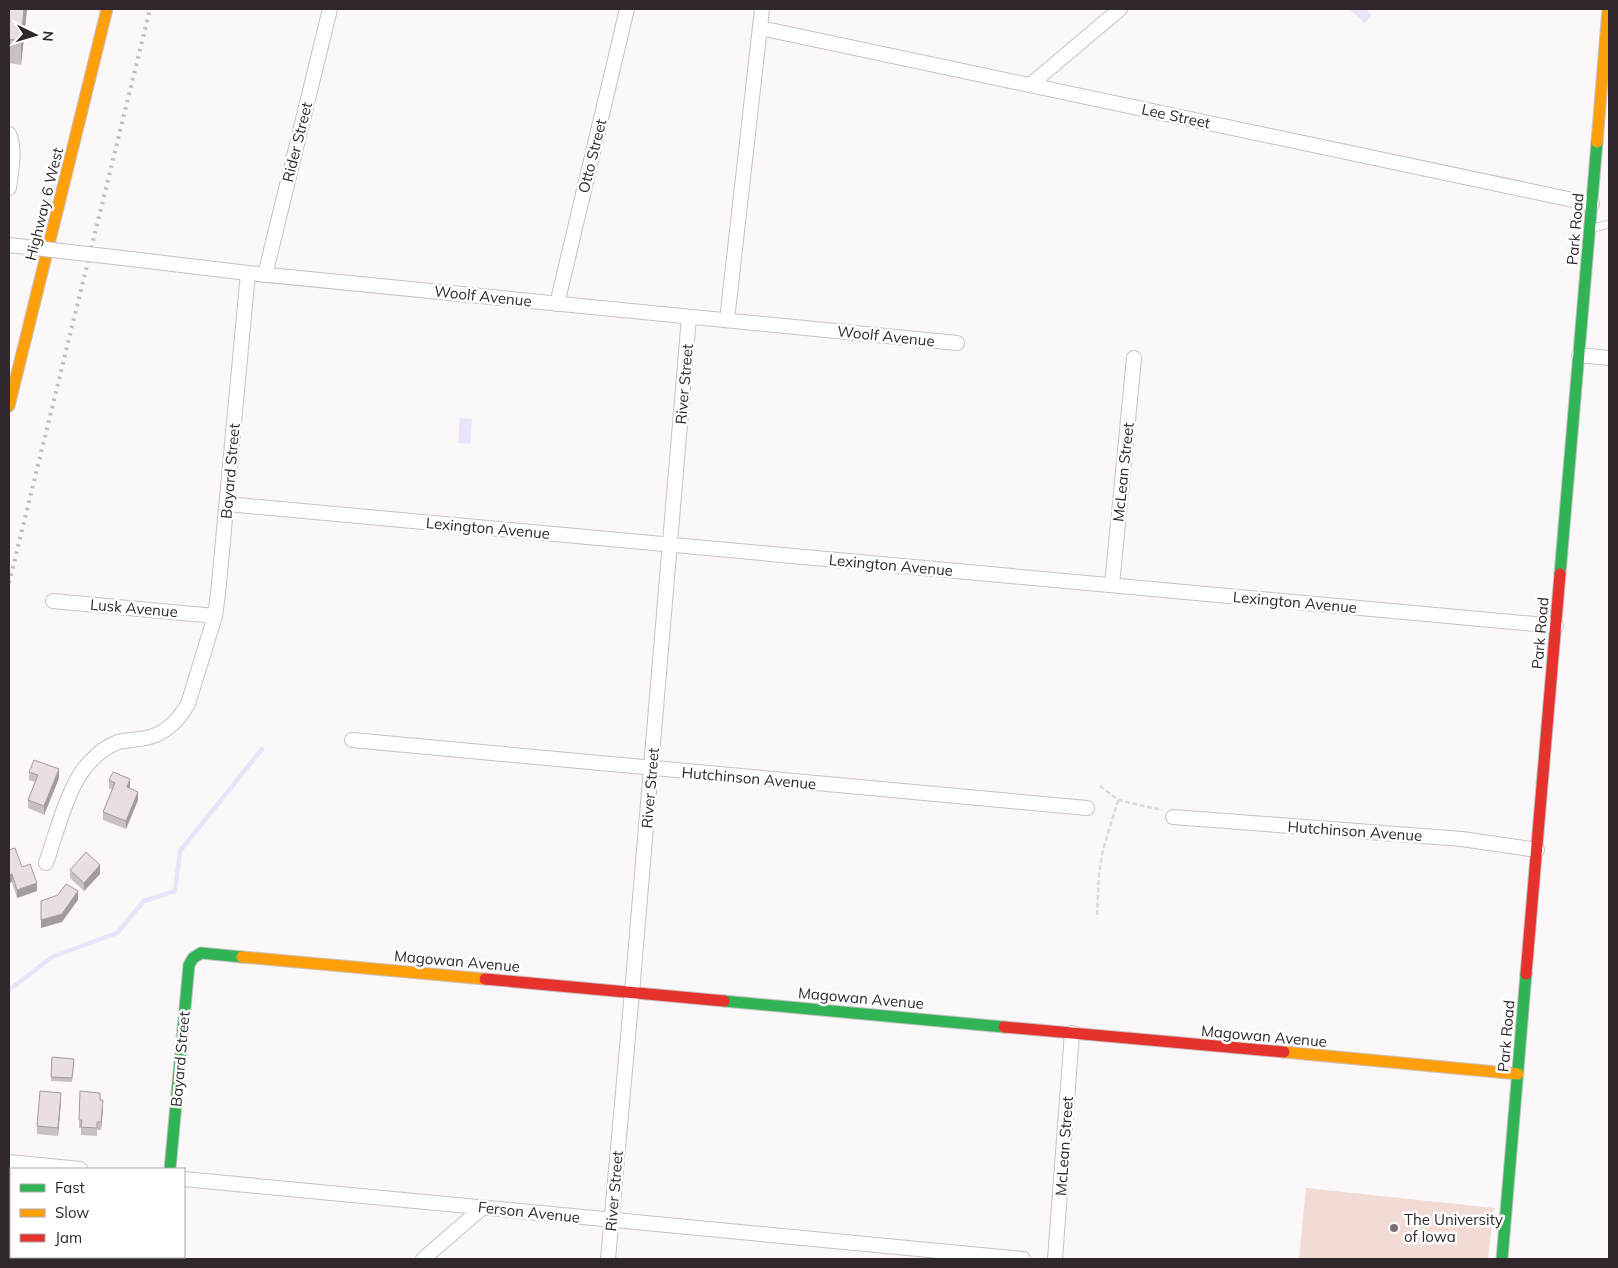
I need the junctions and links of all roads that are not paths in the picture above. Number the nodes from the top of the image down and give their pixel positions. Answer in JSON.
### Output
{"nodes":[{"id":1,"x":107,"y":9,"type":"edge"},
{"id":2,"x":330,"y":9,"type":"edge"},
{"id":3,"x":627,"y":9,"type":"edge"},
{"id":4,"x":762,"y":9,"type":"edge"},
{"id":5,"x":1120,"y":9,"type":"edge"},
{"id":6,"x":1608,"y":9,"type":"edge"},
{"id":7,"x":760,"y":28,"type":"junction"},
{"id":8,"x":1030,"y":85,"type":"junction"},
{"id":9,"x":9,"y":134,"type":"edge"},
{"id":10,"x":9,"y":188,"type":"edge"},
{"id":11,"x":1592,"y":204,"type":"junction"},
{"id":12,"x":1609,"y":224,"type":"edge"},
{"id":13,"x":1590,"y":229,"type":"junction"},
{"id":14,"x":9,"y":245,"type":"edge"},
{"id":15,"x":248,"y":273,"type":"junction"},
{"id":16,"x":265,"y":275,"type":"junction"},
{"id":17,"x":557,"y":304,"type":"junction"},
{"id":18,"x":689,"y":317,"type":"junction"},
{"id":19,"x":727,"y":320,"type":"junction"},
{"id":20,"x":957,"y":343,"type":"dead end"},
{"id":21,"x":1579,"y":355,"type":"junction"},
{"id":22,"x":1134,"y":358,"type":"dead end"},
{"id":23,"x":1609,"y":358,"type":"edge"},
{"id":24,"x":9,"y":406,"type":"edge"},
{"id":25,"x":227,"y":504,"type":"junction"},
{"id":26,"x":670,"y":544,"type":"junction"},
{"id":27,"x":1112,"y":585,"type":"junction"},
{"id":28,"x":53,"y":601,"type":"dead end"},
{"id":29,"x":214,"y":616,"type":"junction"},
{"id":30,"x":1556,"y":626,"type":"junction"},
{"id":31,"x":352,"y":740,"type":"dead end"},
{"id":32,"x":651,"y":768,"type":"junction"},
{"id":33,"x":1087,"y":808,"type":"dead end"},
{"id":34,"x":1173,"y":817,"type":"dead end"},
{"id":35,"x":1537,"y":850,"type":"junction"},
{"id":36,"x":46,"y":863,"type":"dead end"},
{"id":37,"x":201,"y":953,"type":"joint"},
{"id":38,"x":632,"y":992,"type":"junction"},
{"id":39,"x":1072,"y":1033,"type":"junction"},
{"id":40,"x":1518,"y":1074,"type":"junction"},
{"id":41,"x":9,"y":1162,"type":"edge"},
{"id":42,"x":70,"y":1168,"type":"edge"},
{"id":43,"x":170,"y":1168,"type":"edge"},
{"id":44,"x":185,"y":1179,"type":"edge"},
{"id":45,"x":482,"y":1208,"type":"junction"},
{"id":46,"x":611,"y":1220,"type":"junction"},
{"id":47,"x":423,"y":1259,"type":"edge"},
{"id":48,"x":608,"y":1259,"type":"edge"},
{"id":49,"x":1023,"y":1259,"type":"edge"},
{"id":50,"x":1055,"y":1259,"type":"edge"},
{"id":51,"x":1502,"y":1259,"type":"edge"}],
"edges":[{"from":1,"to":24,"type":"street","name":"Highway 6 West"},
{"from":2,"to":16,"type":"street","name":"Rider Street"},
{"from":3,"to":17,"type":"street","name":"Otto Street"},
{"from":4,"to":7,"type":"street"},
{"from":5,"to":8,"type":"street"},
{"from":6,"to":11,"type":"street","name":"Park Road"},
{"from":7,"to":8,"type":"street","name":"Lee Street"},
{"from":7,"to":19,"type":"street"},
{"from":8,"to":11,"type":"street","name":"Lee Street"},
{"from":9,"to":10,"type":"street"},
{"from":11,"to":13,"type":"street","name":"Park Road"},
{"from":12,"to":13,"type":"lane"},
{"from":13,"to":21,"type":"street","name":"Park Road"},
{"from":14,"to":15,"type":"street","name":"Woolf Avenue","bridge":true},
{"from":15,"to":16,"type":"street","name":"Woolf Avenue"},
{"from":15,"to":25,"type":"street","name":"Bayard Street"},
{"from":16,"to":17,"type":"street","name":"Woolf Avenue"},
{"from":17,"to":18,"type":"street","name":"Woolf Avenue"},
{"from":18,"to":19,"type":"street","name":"Woolf Avenue"},
{"from":18,"to":26,"type":"street","name":"River Street"},
{"from":19,"to":20,"type":"street","name":"Woolf Avenue"},
{"from":21,"to":23,"type":"street"},
{"from":21,"to":30,"type":"street","name":"Park Road"},
{"from":22,"to":27,"type":"street","name":"McLean Street"},
{"from":25,"to":26,"type":"street","name":"Lexington Avenue"},
{"from":25,"to":29,"type":"street","name":"Bayard Street"},
{"from":26,"to":27,"type":"street","name":"Lexington Avenue"},
{"from":26,"to":32,"type":"street","name":"River Street"},
{"from":27,"to":30,"type":"street","name":"Lexington Avenue"},
{"from":28,"to":29,"type":"street","name":"Lusk Avenue"},
{"from":29,"to":36,"type":"street","name":"Bayard Street"},
{"from":30,"to":35,"type":"street","name":"Park Road"},
{"from":31,"to":32,"type":"street","name":"Hutchinson Avenue"},
{"from":32,"to":33,"type":"street","name":"Hutchinson Avenue"},
{"from":32,"to":38,"type":"street","name":"River Street"},
{"from":34,"to":35,"type":"street","name":"Hutchinson Avenue"},
{"from":35,"to":40,"type":"street","name":"Park Road"},
{"from":37,"to":38,"type":"street","name":"Magowan Avenue"},
{"from":37,"to":43,"type":"street","name":"Bayard Street"},
{"from":38,"to":39,"type":"street","name":"Magowan Avenue"},
{"from":38,"to":46,"type":"street","name":"River Street"},
{"from":39,"to":40,"type":"street","name":"Magowan Avenue"},
{"from":39,"to":50,"type":"street","name":"McLean Street"},
{"from":40,"to":51,"type":"street","name":"Park Road"},
{"from":41,"to":42,"type":"street"},
{"from":44,"to":45,"type":"street","name":"Ferson Avenue"},
{"from":45,"to":46,"type":"street","name":"Ferson Avenue"},
{"from":45,"to":47,"type":"street"},
{"from":46,"to":48,"type":"street","name":"River Street"},
{"from":46,"to":49,"type":"street","name":"Ferson Avenue"}]}
